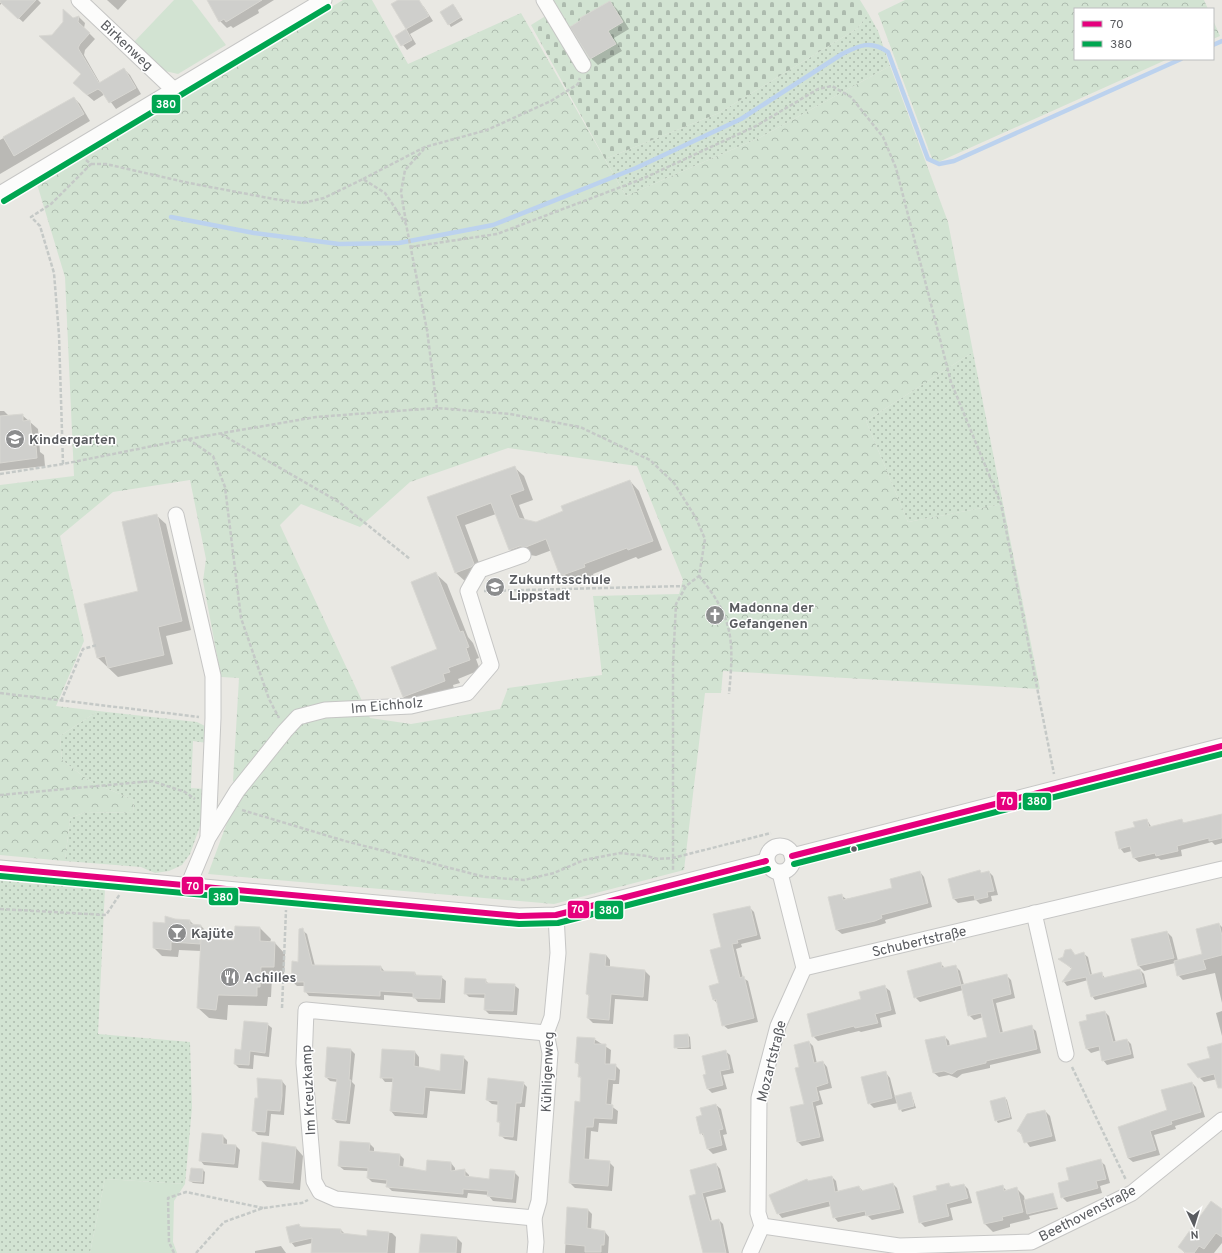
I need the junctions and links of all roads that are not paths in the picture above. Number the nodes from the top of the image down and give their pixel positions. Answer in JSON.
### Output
{"nodes":[{"id":1,"x":79,"y":0,"type":"edge"},
{"id":2,"x":324,"y":0,"type":"edge"},
{"id":3,"x":544,"y":0,"type":"edge"},
{"id":4,"x":583,"y":66,"type":"road end"},
{"id":5,"x":175,"y":91,"type":"junction"},
{"id":6,"x":0,"y":194,"type":"edge"},
{"id":7,"x":176,"y":515,"type":"dead end"},
{"id":8,"x":523,"y":555,"type":"dead end"},
{"id":9,"x":1222,"y":746,"type":"edge"},
{"id":10,"x":208,"y":838,"type":"junction"},
{"id":11,"x":792,"y":856,"type":"junction"},
{"id":12,"x":766,"y":861,"type":"junction"},
{"id":13,"x":0,"y":868,"type":"edge"},
{"id":14,"x":1222,"y":869,"type":"edge"},
{"id":15,"x":780,"y":872,"type":"junction"},
{"id":16,"x":188,"y":886,"type":"junction"},
{"id":17,"x":1034,"y":913,"type":"junction"},
{"id":18,"x":556,"y":915,"type":"junction"},
{"id":19,"x":804,"y":968,"type":"junction"},
{"id":20,"x":546,"y":1033,"type":"junction"},
{"id":21,"x":1066,"y":1054,"type":"road end"},
{"id":22,"x":1222,"y":1120,"type":"edge"},
{"id":23,"x":534,"y":1218,"type":"junction"},
{"id":24,"x":762,"y":1226,"type":"junction"},
{"id":25,"x":536,"y":1253,"type":"edge"},
{"id":26,"x":750,"y":1253,"type":"edge"}],
"edges":[{"from":1,"to":5,"type":"street","name":"Birkenweg"},
{"from":2,"to":5,"type":"street"},
{"from":3,"to":4,"type":"street"},
{"from":5,"to":6,"type":"street"},
{"from":7,"to":10,"type":"street","name":"Im Eichholz"},
{"from":8,"to":10,"type":"street","name":"Im Eichholz"},
{"from":9,"to":11,"type":"street"},
{"from":10,"to":16,"type":"street","name":"Im Eichholz"},
{"from":11,"to":12,"type":"street"},
{"from":11,"to":15,"type":"street"},
{"from":12,"to":15,"type":"street"},
{"from":12,"to":18,"type":"street"},
{"from":13,"to":16,"type":"street"},
{"from":14,"to":17,"type":"street","name":"Schubertstraße"},
{"from":15,"to":19,"type":"street"},
{"from":16,"to":18,"type":"street"},
{"from":17,"to":19,"type":"street","name":"Schubertstraße"},
{"from":17,"to":21,"type":"street"},
{"from":18,"to":20,"type":"street","name":"Kühligenweg"},
{"from":19,"to":24,"type":"street","name":"Mozartstraße"},
{"from":20,"to":23,"type":"street","name":"Kühligenweg"},
{"from":20,"to":23,"type":"street","name":"Im Kreuzkamp"},
{"from":22,"to":24,"type":"street","name":"Beethovenstraße"},
{"from":23,"to":25,"type":"street","name":"Kühligenweg"},
{"from":24,"to":26,"type":"street"}]}
